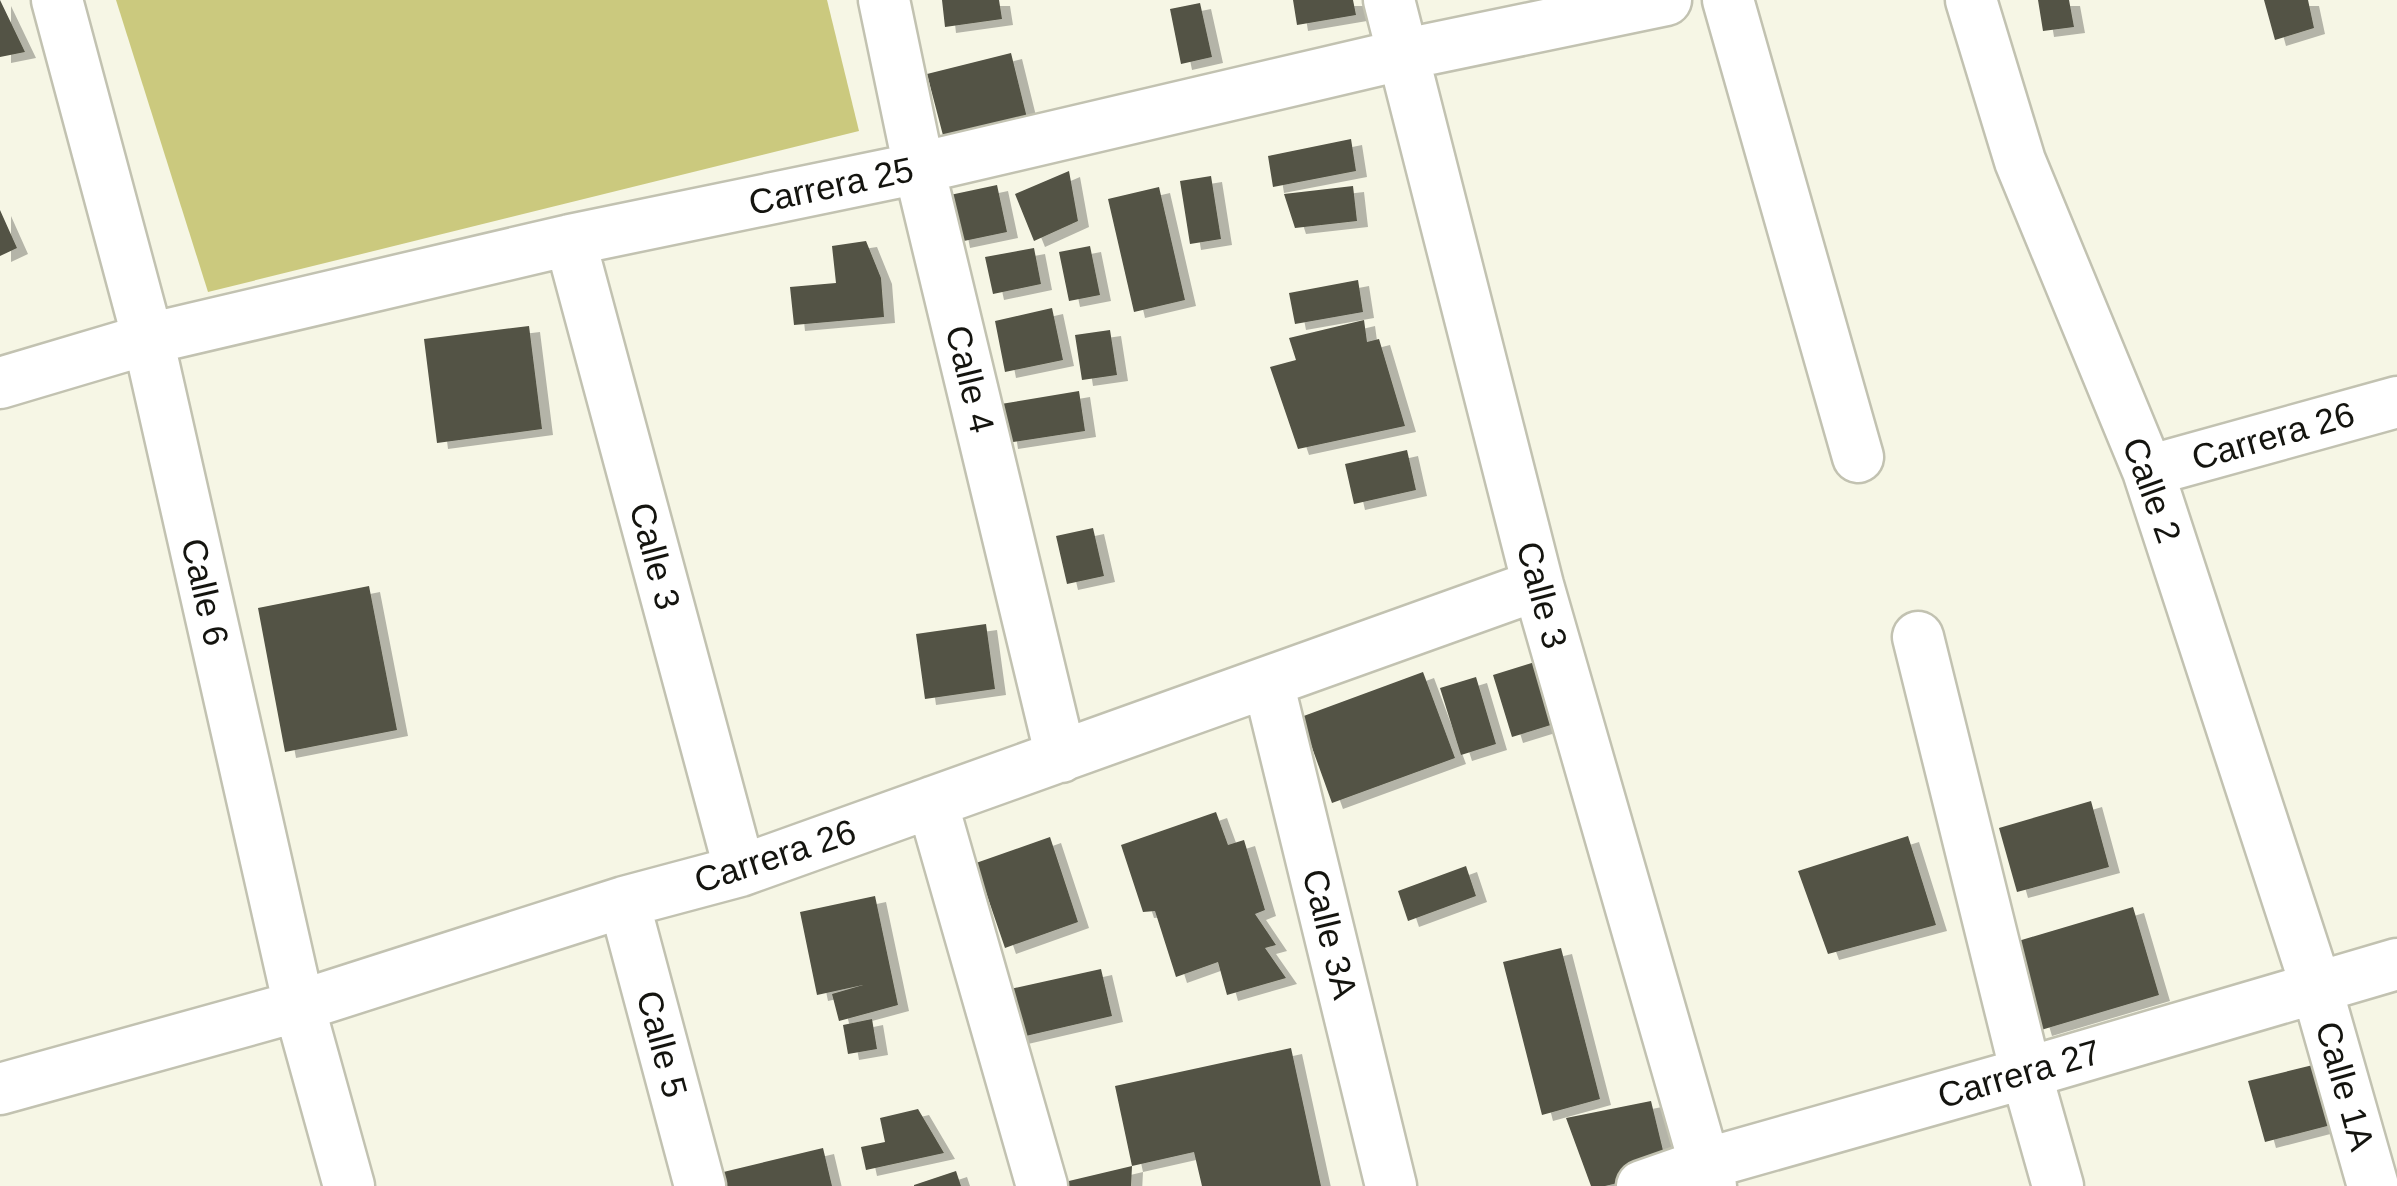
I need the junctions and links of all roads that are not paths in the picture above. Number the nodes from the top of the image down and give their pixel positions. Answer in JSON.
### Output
{"nodes":[{"id":1,"x":57,"y":0,"type":"edge"},
{"id":2,"x":884,"y":0,"type":"edge"},
{"id":3,"x":1389,"y":0,"type":"edge"},
{"id":4,"x":1666,"y":0,"type":"edge"},
{"id":5,"x":1728,"y":0,"type":"edge"},
{"id":6,"x":1971,"y":0,"type":"edge"},
{"id":7,"x":1401,"y":55,"type":"junction"},
{"id":8,"x":919,"y":168,"type":"junction"},
{"id":9,"x":570,"y":240,"type":"junction"},
{"id":10,"x":148,"y":338,"type":"junction"},
{"id":11,"x":0,"y":383,"type":"edge"},
{"id":12,"x":2397,"y":402,"type":"edge"},
{"id":13,"x":1858,"y":457,"type":"dead end"},
{"id":14,"x":2148,"y":471,"type":"junction"},
{"id":15,"x":1538,"y":586,"type":"junction"},
{"id":16,"x":1918,"y":637,"type":"dead end"},
{"id":17,"x":1268,"y":682,"type":"junction"},
{"id":18,"x":1061,"y":756,"type":"junction"},
{"id":19,"x":932,"y":802,"type":"junction"},
{"id":20,"x":740,"y":871,"type":"junction"},
{"id":21,"x":624,"y":902,"type":"junction"},
{"id":22,"x":2397,"y":964,"type":"edge"},
{"id":23,"x":2316,"y":986,"type":"junction"},
{"id":24,"x":299,"y":1006,"type":"junction"},
{"id":25,"x":2026,"y":1073,"type":"junction"},
{"id":26,"x":0,"y":1089,"type":"edge"},
{"id":27,"x":1708,"y":1175,"type":"edge"},
{"id":28,"x":349,"y":1186,"type":"edge"},
{"id":29,"x":700,"y":1186,"type":"edge"},
{"id":30,"x":1042,"y":1186,"type":"edge"},
{"id":31,"x":1391,"y":1186,"type":"edge"},
{"id":32,"x":1642,"y":1186,"type":"edge"},
{"id":33,"x":2058,"y":1186,"type":"edge"},
{"id":34,"x":2373,"y":1186,"type":"edge"}],
"edges":[{"from":1,"to":10,"type":"street","name":"Calle 6"},
{"from":2,"to":8,"type":"street","name":"Calle 4"},
{"from":3,"to":7,"type":"street","name":"Calle 3"},
{"from":4,"to":7,"type":"street","name":"Carrera 25"},
{"from":5,"to":13,"type":"street"},
{"from":6,"to":14,"type":"street","name":"Calle 2"},
{"from":7,"to":8,"type":"street","name":"Carrera 25"},
{"from":7,"to":15,"type":"street","name":"Calle 3"},
{"from":8,"to":9,"type":"street","name":"Carrera 25"},
{"from":8,"to":18,"type":"street","name":"Calle 4"},
{"from":9,"to":10,"type":"street","name":"Carrera 25"},
{"from":9,"to":20,"type":"street","name":"Calle 3"},
{"from":10,"to":11,"type":"street","name":"Carrera 25"},
{"from":10,"to":24,"type":"street","name":"Calle 6"},
{"from":12,"to":14,"type":"street","name":"Carrera 26"},
{"from":14,"to":23,"type":"street","name":"Calle 2"},
{"from":15,"to":17,"type":"street","name":"Carrera 26"},
{"from":15,"to":27,"type":"street","name":"Calle 3"},
{"from":16,"to":25,"type":"street"},
{"from":17,"to":18,"type":"street","name":"Carrera 26"},
{"from":17,"to":31,"type":"street","name":"Calle 3A"},
{"from":18,"to":19,"type":"street","name":"Carrera 26"},
{"from":19,"to":20,"type":"street","name":"Carrera 26"},
{"from":19,"to":30,"type":"street"},
{"from":20,"to":21,"type":"street","name":"Carrera 26"},
{"from":21,"to":24,"type":"street","name":"Carrera 26"},
{"from":21,"to":29,"type":"street","name":"Calle 5"},
{"from":22,"to":23,"type":"street","name":"Carrera 27"},
{"from":23,"to":25,"type":"street","name":"Carrera 27"},
{"from":23,"to":34,"type":"street","name":"Calle 1A"},
{"from":24,"to":26,"type":"street","name":"Carrera 26"},
{"from":24,"to":28,"type":"street","name":"Calle 6"},
{"from":25,"to":27,"type":"street","name":"Carrera 27"},
{"from":25,"to":33,"type":"street"},
{"from":27,"to":32,"type":"street","name":"Carrera 27"}]}
